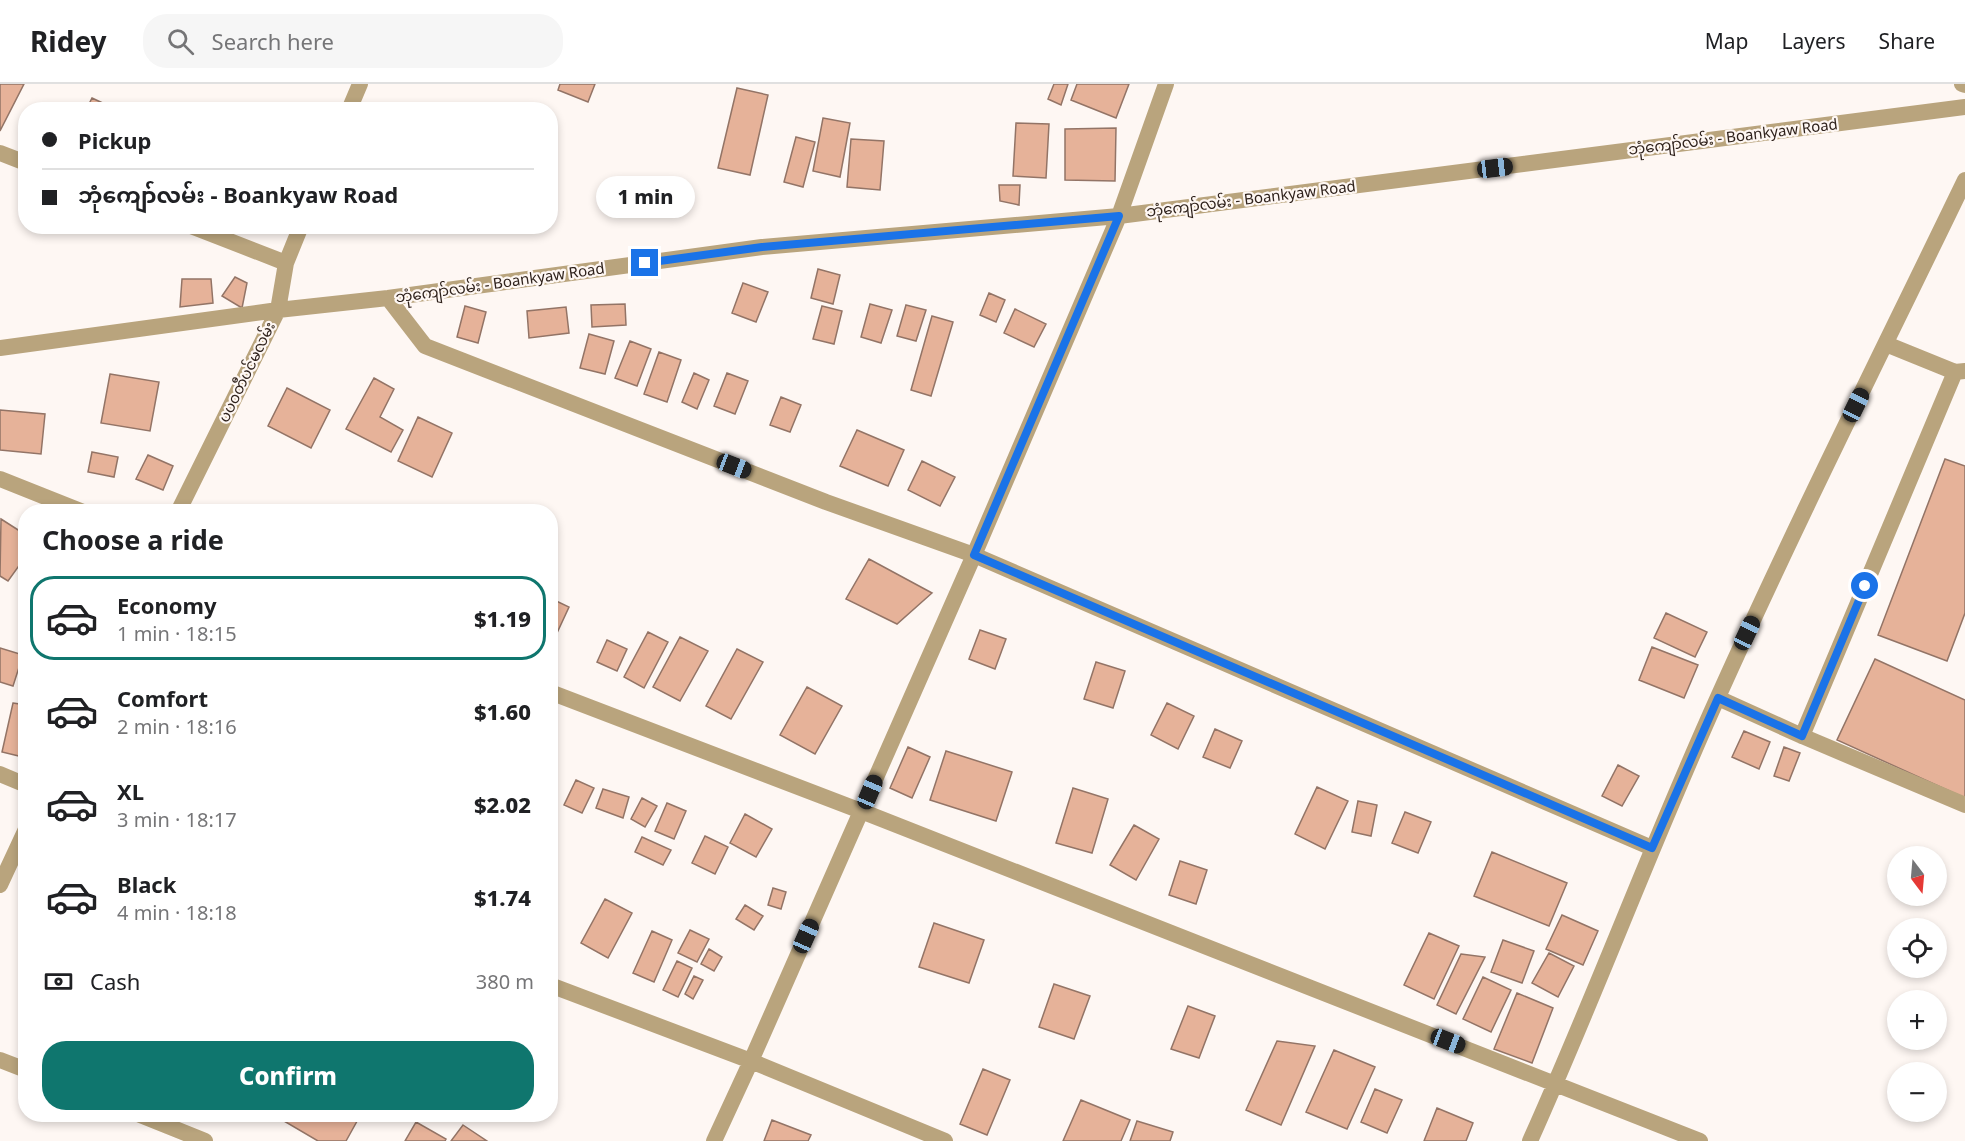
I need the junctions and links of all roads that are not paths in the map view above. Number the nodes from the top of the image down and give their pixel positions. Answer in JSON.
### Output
{"nodes":[{"id":1,"x":360,"y":84,"type":"edge"},
{"id":2,"x":1166,"y":84,"type":"edge"},
{"id":3,"x":352,"y":102,"type":"edge"},
{"id":4,"x":1965,"y":107,"type":"edge"},
{"id":5,"x":0,"y":153,"type":"edge"},
{"id":6,"x":18,"y":160,"type":"edge"},
{"id":7,"x":1965,"y":180,"type":"edge"},
{"id":8,"x":1119,"y":216,"type":"junction"},
{"id":9,"x":212,"y":234,"type":"edge"},
{"id":10,"x":298,"y":234,"type":"edge"},
{"id":11,"x":286,"y":263,"type":"junction"},
{"id":12,"x":388,"y":298,"type":"junction"},
{"id":13,"x":278,"y":310,"type":"junction"},
{"id":14,"x":1886,"y":344,"type":"junction"},
{"id":15,"x":0,"y":348,"type":"edge"},
{"id":16,"x":1960,"y":371,"type":"edge"},
{"id":17,"x":0,"y":479,"type":"edge"},
{"id":18,"x":63,"y":504,"type":"edge"},
{"id":19,"x":182,"y":504,"type":"edge"},
{"id":20,"x":974,"y":555,"type":"junction"},
{"id":21,"x":558,"y":695,"type":"edge"},
{"id":22,"x":1718,"y":698,"type":"junction"},
{"id":23,"x":1802,"y":736,"type":"junction"},
{"id":24,"x":0,"y":774,"type":"edge"},
{"id":25,"x":18,"y":782,"type":"edge"},
{"id":26,"x":1965,"y":805,"type":"edge"},
{"id":27,"x":861,"y":811,"type":"junction"},
{"id":28,"x":18,"y":846,"type":"edge"},
{"id":29,"x":1652,"y":848,"type":"junction"},
{"id":30,"x":0,"y":885,"type":"edge"},
{"id":31,"x":558,"y":988,"type":"edge"},
{"id":32,"x":0,"y":1060,"type":"edge"},
{"id":33,"x":752,"y":1061,"type":"junction"},
{"id":34,"x":18,"y":1067,"type":"edge"},
{"id":35,"x":1556,"y":1083,"type":"junction"},
{"id":36,"x":158,"y":1122,"type":"edge"},
{"id":37,"x":205,"y":1141,"type":"edge"},
{"id":38,"x":714,"y":1141,"type":"edge"},
{"id":39,"x":945,"y":1141,"type":"edge"},
{"id":40,"x":1530,"y":1141,"type":"edge"},
{"id":41,"x":1700,"y":1141,"type":"edge"}],
"edges":[{"from":1,"to":3,"type":"street"},
{"from":2,"to":8,"type":"street"},
{"from":4,"to":8,"type":"street","name":"ဘုံကျော်လမ်း - Boankyaw Road"},
{"from":5,"to":6,"type":"street"},
{"from":7,"to":14,"type":"street"},
{"from":8,"to":12,"type":"street","name":"ဘုံကျော်လမ်း - Boankyaw Road"},
{"from":8,"to":20,"type":"street"},
{"from":9,"to":11,"type":"street"},
{"from":10,"to":11,"type":"street","name":"ပပဝတီပင်မလမ်း"},
{"from":11,"to":13,"type":"street","name":"ပပဝတီပင်မလမ်း"},
{"from":12,"to":13,"type":"street","name":"ဘုံကျော်လမ်း - Boankyaw Road"},
{"from":12,"to":20,"type":"street"},
{"from":13,"to":15,"type":"street","name":"ဘုံကျော်လမ်း - Boankyaw Road"},
{"from":13,"to":19,"type":"street","name":"ပပဝတီပင်မလမ်း"},
{"from":14,"to":16,"type":"street"},
{"from":14,"to":22,"type":"street"},
{"from":16,"to":23,"type":"street"},
{"from":17,"to":18,"type":"street"},
{"from":20,"to":27,"type":"street"},
{"from":20,"to":29,"type":"street"},
{"from":21,"to":27,"type":"street"},
{"from":22,"to":23,"type":"street"},
{"from":22,"to":29,"type":"street"},
{"from":23,"to":26,"type":"street"},
{"from":24,"to":25,"type":"street"},
{"from":27,"to":33,"type":"street"},
{"from":27,"to":35,"type":"street"},
{"from":28,"to":30,"type":"street"},
{"from":29,"to":35,"type":"street"},
{"from":31,"to":33,"type":"street"},
{"from":32,"to":34,"type":"street"},
{"from":33,"to":38,"type":"street"},
{"from":33,"to":39,"type":"street"},
{"from":35,"to":40,"type":"street"},
{"from":35,"to":41,"type":"street"},
{"from":36,"to":37,"type":"street"}]}
